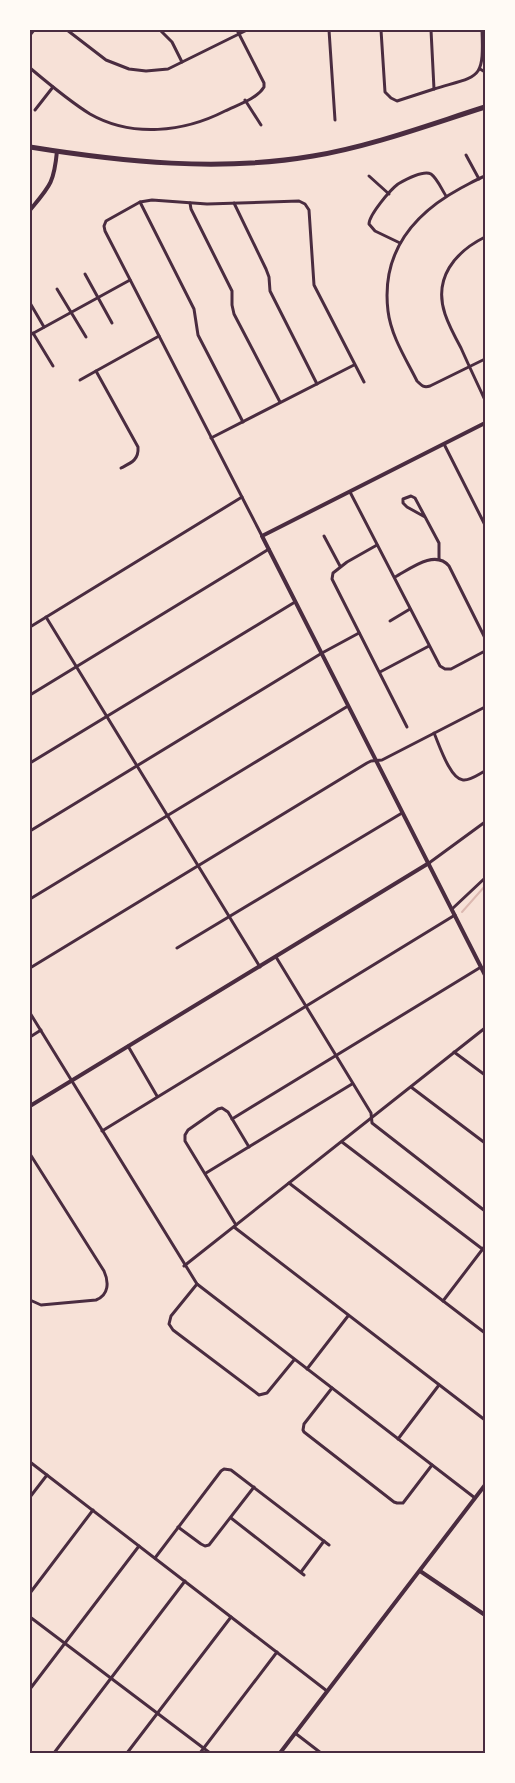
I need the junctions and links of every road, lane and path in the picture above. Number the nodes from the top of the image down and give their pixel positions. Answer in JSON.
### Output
{"nodes":[{"id":1,"x":34,"y":30,"type":"edge"},
{"id":2,"x":68,"y":30,"type":"edge"},
{"id":3,"x":160,"y":30,"type":"edge"},
{"id":4,"x":247,"y":30,"type":"edge"},
{"id":5,"x":328,"y":30,"type":"edge"},
{"id":6,"x":381,"y":30,"type":"edge"},
{"id":7,"x":432,"y":30,"type":"edge"},
{"id":8,"x":482,"y":30,"type":"edge"},
{"id":9,"x":238,"y":32,"type":"edge"},
{"id":10,"x":30,"y":35,"type":"edge"},
{"id":11,"x":484,"y":48,"type":"edge"},
{"id":12,"x":182,"y":62,"type":"junction"},
{"id":13,"x":30,"y":68,"type":"edge"},
{"id":14,"x":480,"y":69,"type":"junction"},
{"id":15,"x":485,"y":72,"type":"edge"},
{"id":16,"x":53,"y":87,"type":"junction"},
{"id":17,"x":434,"y":89,"type":"junction"},
{"id":18,"x":245,"y":100,"type":"junction"},
{"id":19,"x":485,"y":107,"type":"edge"},
{"id":20,"x":35,"y":110,"type":"dead end"},
{"id":21,"x":335,"y":120,"type":"dead end"},
{"id":22,"x":261,"y":125,"type":"dead end"},
{"id":23,"x":30,"y":146,"type":"edge"},
{"id":24,"x":57,"y":151,"type":"junction"},
{"id":25,"x":466,"y":155,"type":"dead end"},
{"id":26,"x":369,"y":176,"type":"dead end"},
{"id":27,"x":485,"y":176,"type":"edge"},
{"id":28,"x":478,"y":179,"type":"junction"},
{"id":29,"x":390,"y":194,"type":"junction"},
{"id":30,"x":446,"y":196,"type":"junction"},
{"id":31,"x":140,"y":202,"type":"junction"},
{"id":32,"x":190,"y":203,"type":"junction"},
{"id":33,"x":234,"y":203,"type":"junction"},
{"id":34,"x":30,"y":210,"type":"edge"},
{"id":35,"x":485,"y":237,"type":"edge"},
{"id":36,"x":400,"y":243,"type":"junction"},
{"id":37,"x":85,"y":274,"type":"dead end"},
{"id":38,"x":130,"y":280,"type":"junction"},
{"id":39,"x":58,"y":289,"type":"dead end"},
{"id":40,"x":98,"y":297,"type":"junction"},
{"id":41,"x":30,"y":303,"type":"edge"},
{"id":42,"x":71,"y":313,"type":"junction"},
{"id":43,"x":112,"y":323,"type":"dead end"},
{"id":44,"x":44,"y":327,"type":"junction"},
{"id":45,"x":32,"y":334,"type":"edge"},
{"id":46,"x":159,"y":336,"type":"junction"},
{"id":47,"x":86,"y":337,"type":"dead end"},
{"id":48,"x":485,"y":358,"type":"edge"},
{"id":49,"x":354,"y":365,"type":"junction"},
{"id":50,"x":52,"y":366,"type":"dead end"},
{"id":51,"x":470,"y":366,"type":"junction"},
{"id":52,"x":96,"y":371,"type":"junction"},
{"id":53,"x":80,"y":380,"type":"dead end"},
{"id":54,"x":364,"y":382,"type":"dead end"},
{"id":55,"x":317,"y":384,"type":"junction"},
{"id":56,"x":485,"y":400,"type":"edge"},
{"id":57,"x":280,"y":402,"type":"junction"},
{"id":58,"x":243,"y":422,"type":"junction"},
{"id":59,"x":485,"y":423,"type":"edge"},
{"id":60,"x":211,"y":438,"type":"junction"},
{"id":61,"x":444,"y":444,"type":"junction"},
{"id":62,"x":121,"y":468,"type":"dead end"},
{"id":63,"x":350,"y":492,"type":"junction"},
{"id":64,"x":242,"y":497,"type":"junction"},
{"id":65,"x":425,"y":517,"type":"junction"},
{"id":66,"x":485,"y":526,"type":"edge"},
{"id":67,"x":262,"y":536,"type":"junction"},
{"id":68,"x":324,"y":536,"type":"dead end"},
{"id":69,"x":378,"y":545,"type":"junction"},
{"id":70,"x":269,"y":549,"type":"junction"},
{"id":71,"x":439,"y":559,"type":"junction"},
{"id":72,"x":340,"y":566,"type":"junction"},
{"id":73,"x":395,"y":577,"type":"junction"},
{"id":74,"x":295,"y":602,"type":"junction"},
{"id":75,"x":410,"y":609,"type":"junction"},
{"id":76,"x":46,"y":617,"type":"junction"},
{"id":77,"x":390,"y":621,"type":"dead end"},
{"id":78,"x":30,"y":627,"type":"edge"},
{"id":79,"x":359,"y":633,"type":"junction"},
{"id":80,"x":485,"y":638,"type":"edge"},
{"id":81,"x":430,"y":646,"type":"junction"},
{"id":82,"x":485,"y":652,"type":"edge"},
{"id":83,"x":322,"y":653,"type":"junction"},
{"id":84,"x":77,"y":666,"type":"junction"},
{"id":85,"x":380,"y":672,"type":"junction"},
{"id":86,"x":30,"y":695,"type":"edge"},
{"id":87,"x":348,"y":706,"type":"junction"},
{"id":88,"x":485,"y":707,"type":"edge"},
{"id":89,"x":106,"y":717,"type":"junction"},
{"id":90,"x":407,"y":727,"type":"dead end"},
{"id":91,"x":434,"y":733,"type":"junction"},
{"id":92,"x":376,"y":760,"type":"junction"},
{"id":93,"x":30,"y":763,"type":"edge"},
{"id":94,"x":137,"y":766,"type":"junction"},
{"id":95,"x":485,"y":771,"type":"edge"},
{"id":96,"x":402,"y":812,"type":"junction"},
{"id":97,"x":167,"y":816,"type":"junction"},
{"id":98,"x":485,"y":822,"type":"edge"},
{"id":99,"x":30,"y":831,"type":"edge"},
{"id":100,"x":429,"y":863,"type":"junction"},
{"id":101,"x":198,"y":866,"type":"junction"},
{"id":102,"x":485,"y":878,"type":"edge"},
{"id":103,"x":30,"y":899,"type":"edge"},
{"id":104,"x":452,"y":909,"type":"junction"},
{"id":105,"x":454,"y":915,"type":"junction"},
{"id":106,"x":229,"y":917,"type":"junction"},
{"id":107,"x":177,"y":948,"type":"dead end"},
{"id":108,"x":276,"y":957,"type":"junction"},
{"id":109,"x":260,"y":967,"type":"junction"},
{"id":110,"x":481,"y":967,"type":"junction"},
{"id":111,"x":30,"y":968,"type":"edge"},
{"id":112,"x":485,"y":975,"type":"edge"},
{"id":113,"x":306,"y":1006,"type":"junction"},
{"id":114,"x":30,"y":1013,"type":"edge"},
{"id":115,"x":485,"y":1028,"type":"edge"},
{"id":116,"x":41,"y":1030,"type":"junction"},
{"id":117,"x":30,"y":1037,"type":"edge"},
{"id":118,"x":128,"y":1046,"type":"junction"},
{"id":119,"x":454,"y":1052,"type":"junction"},
{"id":120,"x":335,"y":1056,"type":"junction"},
{"id":121,"x":485,"y":1075,"type":"edge"},
{"id":122,"x":71,"y":1081,"type":"junction"},
{"id":123,"x":352,"y":1084,"type":"junction"},
{"id":124,"x":411,"y":1086,"type":"junction"},
{"id":125,"x":157,"y":1096,"type":"junction"},
{"id":126,"x":30,"y":1106,"type":"edge"},
{"id":127,"x":372,"y":1118,"type":"junction"},
{"id":128,"x":232,"y":1119,"type":"junction"},
{"id":129,"x":102,"y":1131,"type":"junction"},
{"id":130,"x":342,"y":1142,"type":"junction"},
{"id":131,"x":485,"y":1143,"type":"edge"},
{"id":132,"x":249,"y":1147,"type":"junction"},
{"id":133,"x":30,"y":1154,"type":"edge"},
{"id":134,"x":206,"y":1173,"type":"junction"},
{"id":135,"x":289,"y":1183,"type":"junction"},
{"id":136,"x":485,"y":1210,"type":"edge"},
{"id":137,"x":235,"y":1226,"type":"junction"},
{"id":138,"x":484,"y":1249,"type":"edge"},
{"id":139,"x":184,"y":1266,"type":"junction"},
{"id":140,"x":197,"y":1284,"type":"junction"},
{"id":141,"x":30,"y":1300,"type":"edge"},
{"id":142,"x":443,"y":1301,"type":"junction"},
{"id":143,"x":348,"y":1316,"type":"junction"},
{"id":144,"x":485,"y":1333,"type":"edge"},
{"id":145,"x":294,"y":1360,"type":"junction"},
{"id":146,"x":307,"y":1369,"type":"junction"},
{"id":147,"x":439,"y":1385,"type":"junction"},
{"id":148,"x":332,"y":1388,"type":"junction"},
{"id":149,"x":485,"y":1420,"type":"edge"},
{"id":150,"x":398,"y":1439,"type":"junction"},
{"id":151,"x":30,"y":1462,"type":"edge"},
{"id":152,"x":432,"y":1465,"type":"junction"},
{"id":153,"x":47,"y":1475,"type":"junction"},
{"id":154,"x":485,"y":1485,"type":"edge"},
{"id":155,"x":254,"y":1487,"type":"junction"},
{"id":156,"x":30,"y":1497,"type":"edge"},
{"id":157,"x":475,"y":1498,"type":"junction"},
{"id":158,"x":93,"y":1510,"type":"junction"},
{"id":159,"x":231,"y":1518,"type":"junction"},
{"id":160,"x":178,"y":1526,"type":"junction"},
{"id":161,"x":324,"y":1541,"type":"junction"},
{"id":162,"x":329,"y":1545,"type":"dead end"},
{"id":163,"x":139,"y":1546,"type":"junction"},
{"id":164,"x":154,"y":1558,"type":"junction"},
{"id":165,"x":420,"y":1571,"type":"junction"},
{"id":166,"x":301,"y":1572,"type":"junction"},
{"id":167,"x":304,"y":1575,"type":"dead end"},
{"id":168,"x":185,"y":1581,"type":"junction"},
{"id":169,"x":30,"y":1593,"type":"edge"},
{"id":170,"x":485,"y":1616,"type":"edge"},
{"id":171,"x":30,"y":1617,"type":"edge"},
{"id":172,"x":231,"y":1617,"type":"junction"},
{"id":173,"x":65,"y":1643,"type":"junction"},
{"id":174,"x":277,"y":1652,"type":"junction"},
{"id":175,"x":112,"y":1678,"type":"junction"},
{"id":176,"x":30,"y":1688,"type":"edge"},
{"id":177,"x":327,"y":1691,"type":"junction"},
{"id":178,"x":158,"y":1713,"type":"junction"},
{"id":179,"x":295,"y":1733,"type":"junction"},
{"id":180,"x":204,"y":1748,"type":"junction"},
{"id":181,"x":54,"y":1753,"type":"edge"},
{"id":182,"x":127,"y":1753,"type":"edge"},
{"id":183,"x":200,"y":1753,"type":"edge"},
{"id":184,"x":210,"y":1753,"type":"edge"},
{"id":185,"x":280,"y":1753,"type":"edge"},
{"id":186,"x":321,"y":1753,"type":"edge"}],
"edges":[{"from":1,"to":10,"type":"street"},
{"from":2,"to":12,"type":"street"},
{"from":3,"to":12,"type":"street"},
{"from":4,"to":9,"type":"street"},
{"from":5,"to":21,"type":"street"},
{"from":6,"to":17,"type":"street"},
{"from":7,"to":17,"type":"street"},
{"from":8,"to":11,"type":"street"},
{"from":9,"to":12,"type":"street"},
{"from":9,"to":18,"type":"street"},
{"from":11,"to":14,"type":"street"},
{"from":13,"to":16,"type":"street"},
{"from":14,"to":15,"type":"street"},
{"from":14,"to":17,"type":"street"},
{"from":16,"to":18,"type":"street"},
{"from":16,"to":20,"type":"street"},
{"from":18,"to":22,"type":"street"},
{"from":19,"to":24,"type":"main road"},
{"from":23,"to":24,"type":"main road"},
{"from":24,"to":34,"type":"street"},
{"from":25,"to":28,"type":"street"},
{"from":26,"to":29,"type":"street"},
{"from":27,"to":28,"type":"street"},
{"from":28,"to":30,"type":"street"},
{"from":29,"to":30,"type":"street"},
{"from":29,"to":36,"type":"street"},
{"from":30,"to":36,"type":"street"},
{"from":31,"to":32,"type":"street"},
{"from":31,"to":38,"type":"street"},
{"from":31,"to":58,"type":"street"},
{"from":32,"to":33,"type":"street"},
{"from":32,"to":57,"type":"street"},
{"from":33,"to":49,"type":"street"},
{"from":33,"to":55,"type":"street"},
{"from":35,"to":51,"type":"street"},
{"from":36,"to":51,"type":"street"},
{"from":37,"to":40,"type":"street"},
{"from":38,"to":40,"type":"street"},
{"from":38,"to":46,"type":"street"},
{"from":39,"to":42,"type":"street"},
{"from":40,"to":42,"type":"street"},
{"from":40,"to":43,"type":"street"},
{"from":41,"to":44,"type":"street"},
{"from":42,"to":44,"type":"street"},
{"from":42,"to":47,"type":"street"},
{"from":44,"to":45,"type":"street"},
{"from":45,"to":50,"type":"street"},
{"from":46,"to":52,"type":"street"},
{"from":46,"to":60,"type":"street"},
{"from":48,"to":51,"type":"street"},
{"from":49,"to":54,"type":"street"},
{"from":49,"to":55,"type":"street"},
{"from":51,"to":56,"type":"street"},
{"from":52,"to":53,"type":"street"},
{"from":52,"to":62,"type":"street"},
{"from":55,"to":57,"type":"street"},
{"from":57,"to":58,"type":"street"},
{"from":58,"to":60,"type":"street"},
{"from":59,"to":61,"type":"street"},
{"from":60,"to":64,"type":"street"},
{"from":61,"to":63,"type":"street"},
{"from":61,"to":66,"type":"street"},
{"from":63,"to":67,"type":"street"},
{"from":63,"to":69,"type":"street"},
{"from":64,"to":67,"type":"street"},
{"from":64,"to":76,"type":"street"},
{"from":65,"to":65,"type":"street"},
{"from":65,"to":71,"type":"street"},
{"from":67,"to":70,"type":"street"},
{"from":68,"to":72,"type":"street"},
{"from":69,"to":72,"type":"street"},
{"from":69,"to":73,"type":"street"},
{"from":70,"to":74,"type":"street"},
{"from":70,"to":84,"type":"street"},
{"from":71,"to":73,"type":"street"},
{"from":71,"to":80,"type":"street"},
{"from":72,"to":79,"type":"street"},
{"from":73,"to":75,"type":"street"},
{"from":74,"to":83,"type":"street"},
{"from":74,"to":89,"type":"street"},
{"from":75,"to":77,"type":"street"},
{"from":75,"to":81,"type":"street"},
{"from":76,"to":78,"type":"street"},
{"from":76,"to":84,"type":"street"},
{"from":79,"to":83,"type":"street"},
{"from":79,"to":85,"type":"street"},
{"from":81,"to":82,"type":"street"},
{"from":81,"to":85,"type":"street"},
{"from":83,"to":87,"type":"street"},
{"from":83,"to":94,"type":"street"},
{"from":84,"to":86,"type":"street"},
{"from":84,"to":89,"type":"street"},
{"from":85,"to":90,"type":"street"},
{"from":87,"to":92,"type":"street"},
{"from":87,"to":97,"type":"street"},
{"from":88,"to":91,"type":"street"},
{"from":89,"to":93,"type":"street"},
{"from":89,"to":94,"type":"street"},
{"from":91,"to":92,"type":"street"},
{"from":91,"to":95,"type":"street"},
{"from":92,"to":96,"type":"street"},
{"from":92,"to":101,"type":"street"},
{"from":94,"to":97,"type":"street"},
{"from":94,"to":99,"type":"street"},
{"from":96,"to":100,"type":"street"},
{"from":96,"to":106,"type":"street"},
{"from":97,"to":101,"type":"street"},
{"from":97,"to":103,"type":"street"},
{"from":98,"to":100,"type":"street"},
{"from":100,"to":104,"type":"street"},
{"from":100,"to":108,"type":"street"},
{"from":101,"to":106,"type":"street"},
{"from":101,"to":111,"type":"street"},
{"from":102,"to":104,"type":"street"},
{"from":104,"to":105,"type":"street"},
{"from":105,"to":110,"type":"street"},
{"from":105,"to":113,"type":"street"},
{"from":106,"to":107,"type":"street"},
{"from":106,"to":109,"type":"street"},
{"from":108,"to":109,"type":"street"},
{"from":108,"to":113,"type":"street"},
{"from":109,"to":118,"type":"street"},
{"from":110,"to":112,"type":"street"},
{"from":110,"to":120,"type":"street"},
{"from":113,"to":120,"type":"street"},
{"from":113,"to":125,"type":"street"},
{"from":114,"to":116,"type":"street"},
{"from":115,"to":119,"type":"street"},
{"from":116,"to":117,"type":"street"},
{"from":116,"to":122,"type":"street"},
{"from":118,"to":122,"type":"street"},
{"from":118,"to":125,"type":"street"},
{"from":119,"to":121,"type":"street"},
{"from":119,"to":124,"type":"street"},
{"from":120,"to":123,"type":"street"},
{"from":120,"to":128,"type":"street"},
{"from":122,"to":126,"type":"street"},
{"from":122,"to":129,"type":"street"},
{"from":123,"to":127,"type":"street"},
{"from":123,"to":132,"type":"street"},
{"from":124,"to":127,"type":"street"},
{"from":124,"to":131,"type":"street"},
{"from":125,"to":129,"type":"street"},
{"from":127,"to":130,"type":"street"},
{"from":127,"to":136,"type":"street"},
{"from":128,"to":132,"type":"street"},
{"from":128,"to":134,"type":"street"},
{"from":129,"to":139,"type":"street"},
{"from":130,"to":135,"type":"street"},
{"from":130,"to":138,"type":"street"},
{"from":132,"to":134,"type":"street"},
{"from":133,"to":141,"type":"street"},
{"from":134,"to":137,"type":"street"},
{"from":135,"to":137,"type":"street"},
{"from":135,"to":142,"type":"street"},
{"from":137,"to":139,"type":"street"},
{"from":137,"to":143,"type":"street"},
{"from":138,"to":142,"type":"street"},
{"from":139,"to":140,"type":"street"},
{"from":140,"to":145,"type":"street"},
{"from":140,"to":145,"type":"street"},
{"from":142,"to":144,"type":"street"},
{"from":143,"to":146,"type":"street"},
{"from":143,"to":147,"type":"street"},
{"from":145,"to":146,"type":"street"},
{"from":146,"to":148,"type":"street"},
{"from":147,"to":149,"type":"street"},
{"from":147,"to":150,"type":"street"},
{"from":148,"to":150,"type":"street"},
{"from":148,"to":152,"type":"street"},
{"from":150,"to":152,"type":"street"},
{"from":151,"to":153,"type":"street"},
{"from":152,"to":157,"type":"street"},
{"from":153,"to":156,"type":"street"},
{"from":153,"to":158,"type":"street"},
{"from":154,"to":157,"type":"street"},
{"from":155,"to":159,"type":"street"},
{"from":155,"to":160,"type":"street"},
{"from":155,"to":161,"type":"street"},
{"from":157,"to":165,"type":"street"},
{"from":158,"to":163,"type":"street"},
{"from":158,"to":169,"type":"street"},
{"from":159,"to":160,"type":"street"},
{"from":159,"to":166,"type":"street"},
{"from":160,"to":164,"type":"street"},
{"from":161,"to":162,"type":"street"},
{"from":161,"to":166,"type":"street"},
{"from":163,"to":164,"type":"street"},
{"from":163,"to":173,"type":"street"},
{"from":164,"to":168,"type":"street"},
{"from":165,"to":170,"type":"street"},
{"from":165,"to":177,"type":"street"},
{"from":166,"to":167,"type":"street"},
{"from":168,"to":172,"type":"street"},
{"from":168,"to":175,"type":"street"},
{"from":171,"to":173,"type":"street"},
{"from":172,"to":174,"type":"street"},
{"from":172,"to":178,"type":"street"},
{"from":173,"to":175,"type":"street"},
{"from":173,"to":176,"type":"street"},
{"from":174,"to":177,"type":"street"},
{"from":174,"to":180,"type":"street"},
{"from":175,"to":178,"type":"street"},
{"from":175,"to":181,"type":"street"},
{"from":177,"to":179,"type":"street"},
{"from":178,"to":180,"type":"street"},
{"from":178,"to":182,"type":"street"},
{"from":179,"to":185,"type":"street"},
{"from":179,"to":186,"type":"street"},
{"from":180,"to":183,"type":"street"},
{"from":180,"to":184,"type":"street"}]}
